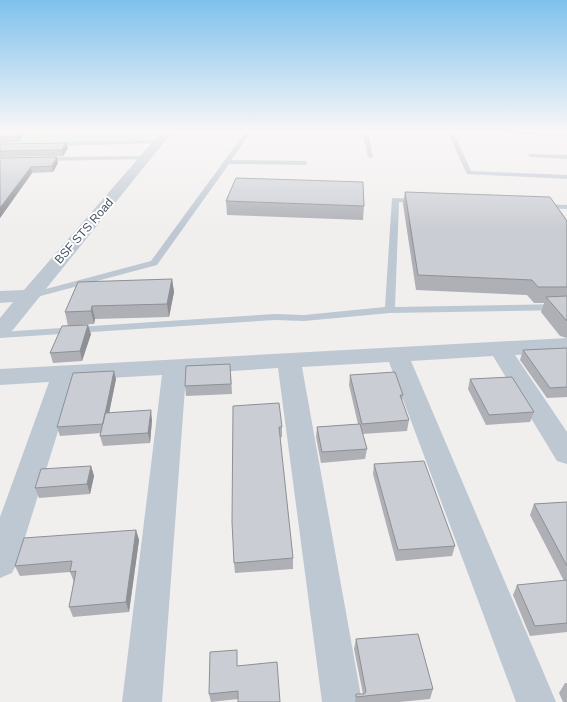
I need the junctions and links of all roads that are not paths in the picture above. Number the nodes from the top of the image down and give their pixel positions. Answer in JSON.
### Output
{"nodes":[{"id":1,"x":141,"y":164,"type":"edge"},
{"id":2,"x":226,"y":164,"type":"edge"},
{"id":3,"x":465,"y":164,"type":"edge"},
{"id":4,"x":567,"y":177,"type":"edge"},
{"id":5,"x":424,"y":201,"type":"edge"},
{"id":6,"x":538,"y":206,"type":"edge"},
{"id":7,"x":567,"y":207,"type":"edge"},
{"id":8,"x":28,"y":296,"type":"junction"},
{"id":9,"x":0,"y":297,"type":"edge"},
{"id":10,"x":567,"y":307,"type":"edge"},
{"id":11,"x":390,"y":310,"type":"junction"},
{"id":12,"x":0,"y":331,"type":"edge"},
{"id":13,"x":0,"y":335,"type":"edge"},
{"id":14,"x":567,"y":345,"type":"edge"},
{"id":15,"x":500,"y":349,"type":"junction"},
{"id":16,"x":397,"y":354,"type":"junction"},
{"id":17,"x":290,"y":360,"type":"junction"},
{"id":18,"x":175,"y":367,"type":"junction"},
{"id":19,"x":64,"y":373,"type":"junction"},
{"id":20,"x":0,"y":377,"type":"edge"},
{"id":21,"x":567,"y":454,"type":"edge"},
{"id":22,"x":0,"y":563,"type":"edge"},
{"id":23,"x":142,"y":702,"type":"edge"},
{"id":24,"x":342,"y":702,"type":"edge"},
{"id":25,"x":536,"y":702,"type":"edge"}],
"edges":[{"from":1,"to":8,"type":"street","name":"BSF STS Road"},
{"from":2,"to":8,"type":"lane"},
{"from":3,"to":4,"type":"lane"},
{"from":5,"to":11,"type":"lane"},
{"from":6,"to":7,"type":"lane"},
{"from":8,"to":9,"type":"street"},
{"from":8,"to":12,"type":"street","name":"BSF STS Road"},
{"from":10,"to":11,"type":"lane"},
{"from":11,"to":13,"type":"lane"},
{"from":14,"to":15,"type":"street"},
{"from":15,"to":16,"type":"street"},
{"from":15,"to":21,"type":"street"},
{"from":16,"to":17,"type":"street"},
{"from":16,"to":25,"type":"street"},
{"from":17,"to":18,"type":"street"},
{"from":17,"to":24,"type":"street"},
{"from":18,"to":19,"type":"street"},
{"from":18,"to":23,"type":"street"},
{"from":19,"to":20,"type":"street"},
{"from":19,"to":22,"type":"street"}]}
